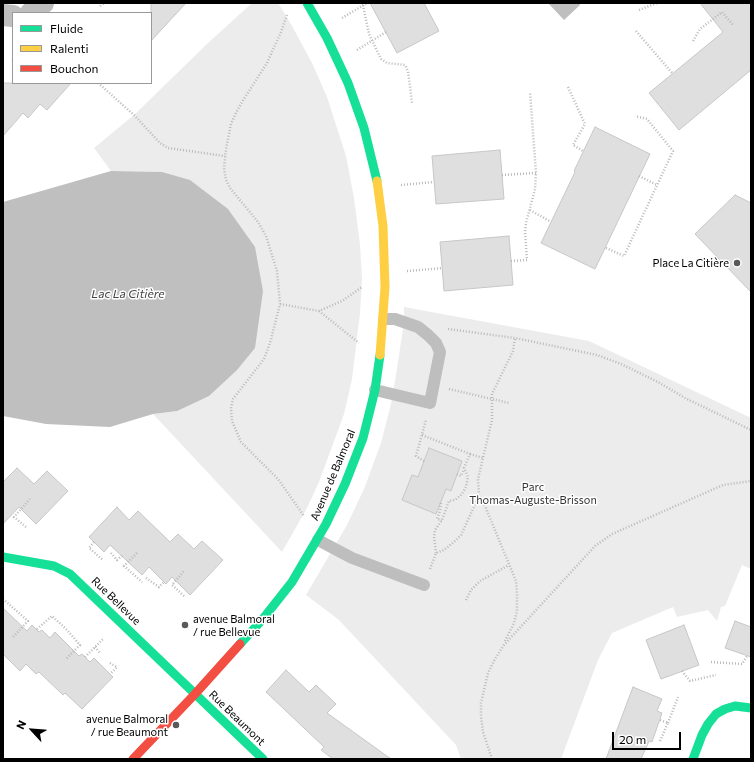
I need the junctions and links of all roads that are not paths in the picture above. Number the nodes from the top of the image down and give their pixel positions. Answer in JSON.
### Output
{"nodes":[{"id":1,"x":43,"y":3,"type":"edge"},
{"id":2,"x":307,"y":3,"type":"edge"},
{"id":3,"x":32,"y":12,"type":"edge"},
{"id":4,"x":384,"y":319,"type":"junction"},
{"id":5,"x":375,"y":390,"type":"junction"},
{"id":6,"x":318,"y":540,"type":"junction"},
{"id":7,"x":3,"y":557,"type":"edge"},
{"id":8,"x":424,"y":585,"type":"dead end"},
{"id":9,"x":195,"y":694,"type":"junction"},
{"id":10,"x":751,"y":708,"type":"edge"},
{"id":11,"x":133,"y":759,"type":"edge"},
{"id":12,"x":263,"y":759,"type":"edge"},
{"id":13,"x":693,"y":759,"type":"edge"}],
"edges":[{"from":1,"to":3,"type":"street"},
{"from":2,"to":4,"type":"street","name":"Avenue de Balmoral"},
{"from":4,"to":5,"type":"street","name":"Avenue de Balmoral"},
{"from":4,"to":5,"type":"lane"},
{"from":5,"to":6,"type":"street","name":"Avenue de Balmoral"},
{"from":6,"to":8,"type":"lane"},
{"from":6,"to":9,"type":"street","name":"Avenue de Balmoral"},
{"from":7,"to":9,"type":"street","name":"Rue Bellevue"},
{"from":9,"to":11,"type":"street","name":"Avenue de Balmoral"},
{"from":9,"to":12,"type":"street","name":"Rue Beaumont"},
{"from":10,"to":13,"type":"street"}]}
